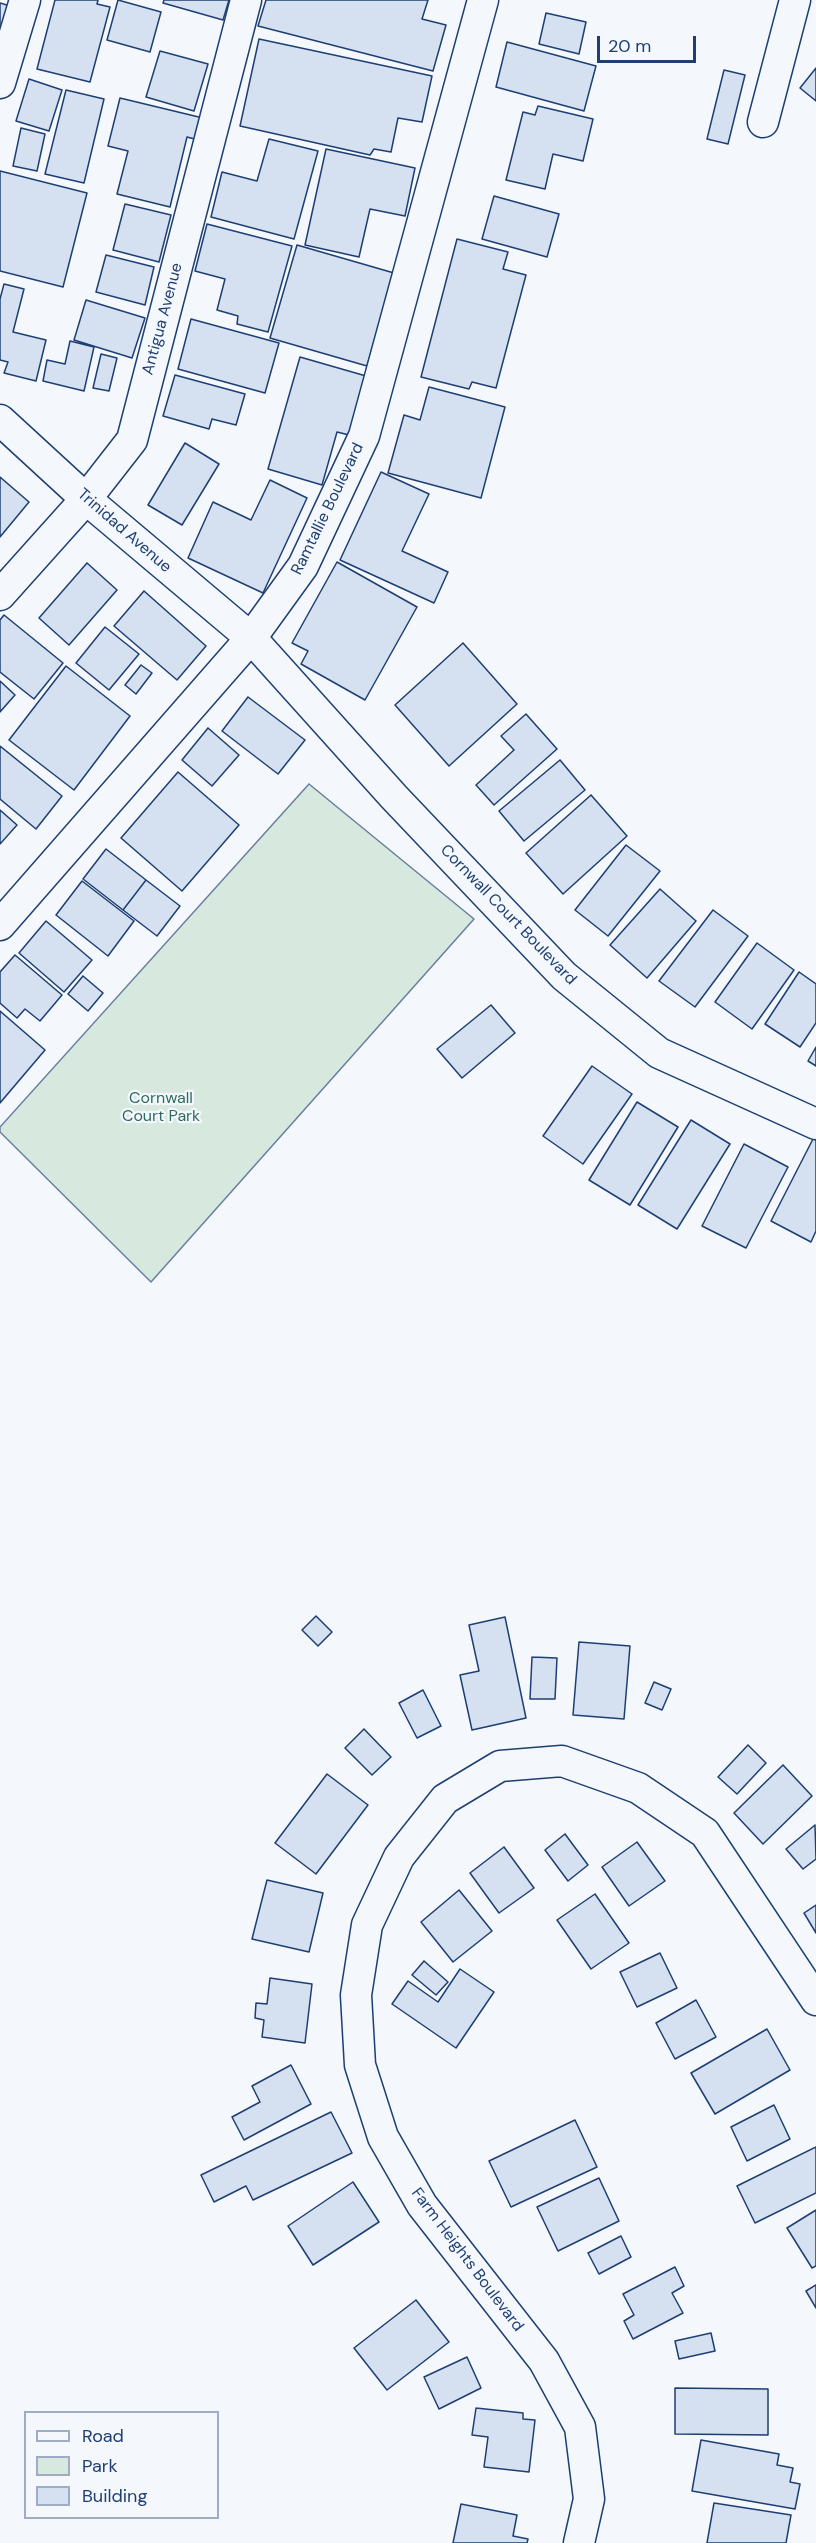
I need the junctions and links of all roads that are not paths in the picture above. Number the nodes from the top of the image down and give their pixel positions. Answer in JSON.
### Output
{"nodes":[{"id":1,"x":25,"y":0,"type":"edge"},
{"id":2,"x":246,"y":0,"type":"edge"},
{"id":3,"x":483,"y":0,"type":"edge"},
{"id":4,"x":795,"y":0,"type":"edge"},
{"id":5,"x":0,"y":83,"type":"edge"},
{"id":6,"x":763,"y":122,"type":"dead end"},
{"id":7,"x":0,"y":420,"type":"edge"},
{"id":8,"x":86,"y":499,"type":"junction"},
{"id":9,"x":0,"y":595,"type":"edge"},
{"id":10,"x":251,"y":638,"type":"junction"},
{"id":11,"x":0,"y":926,"type":"edge"},
{"id":12,"x":816,"y":1124,"type":"edge"},
{"id":13,"x":816,"y":2000,"type":"edge"},
{"id":14,"x":579,"y":2543,"type":"edge"}],
"edges":[{"from":1,"to":5,"type":"street"},
{"from":2,"to":8,"type":"street","name":"Antigua Avenue"},
{"from":3,"to":10,"type":"street","name":"Ramtallie Boulevard"},
{"from":4,"to":6,"type":"street"},
{"from":7,"to":8,"type":"street","name":"Trinidad Avenue"},
{"from":8,"to":9,"type":"street","name":"Antigua Avenue"},
{"from":8,"to":10,"type":"street","name":"Trinidad Avenue"},
{"from":10,"to":11,"type":"street","name":"Ramtallie Boulevard"},
{"from":10,"to":12,"type":"street","name":"Cornwall Court Boulevard"},
{"from":13,"to":14,"type":"street","name":"Farm Heights Boulevard"}]}
